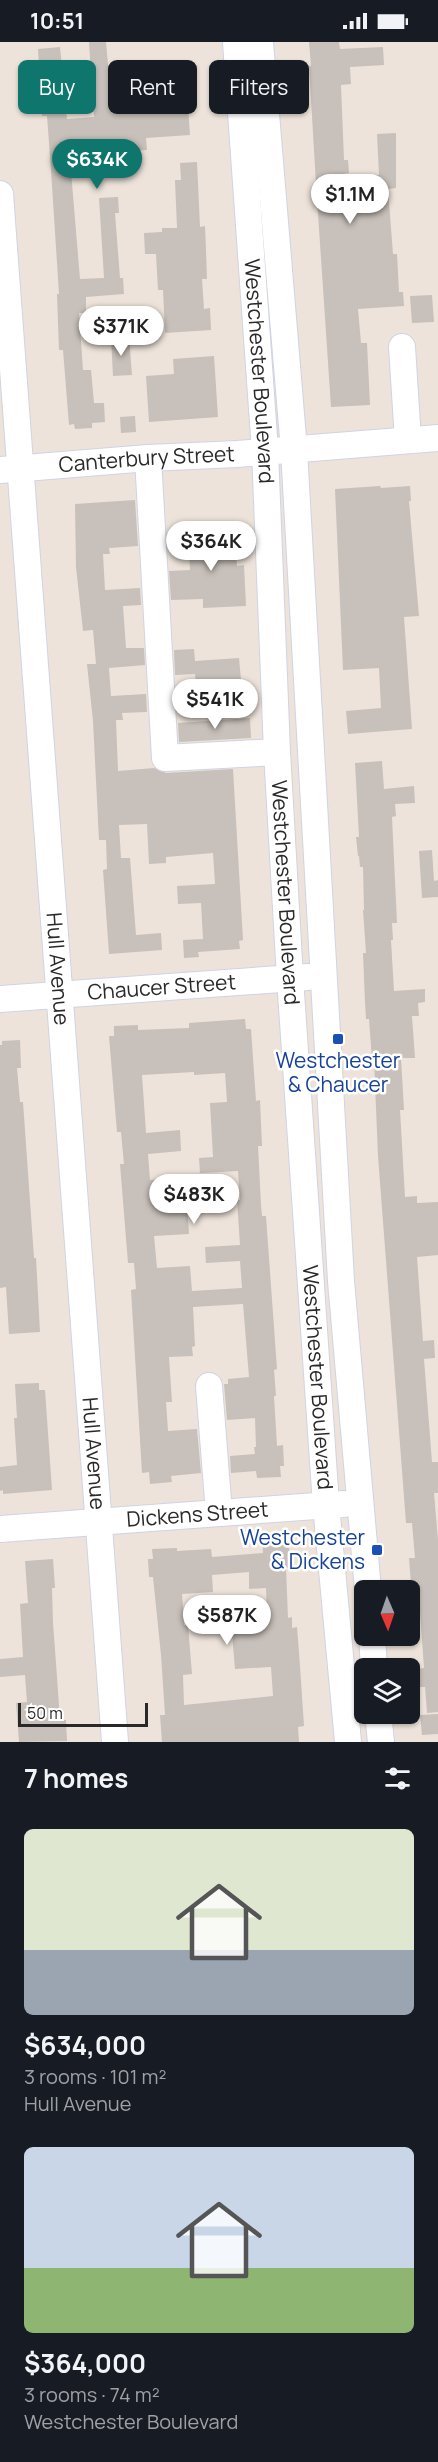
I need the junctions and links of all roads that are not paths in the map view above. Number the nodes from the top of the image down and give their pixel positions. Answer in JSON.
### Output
{"nodes":[{"id":1,"x":236,"y":42,"type":"edge"},
{"id":2,"x":260,"y":42,"type":"edge"},
{"id":3,"x":0,"y":194,"type":"edge"},
{"id":4,"x":402,"y":347,"type":"dead end"},
{"id":5,"x":438,"y":438,"type":"edge"},
{"id":6,"x":408,"y":440,"type":"junction"},
{"id":7,"x":294,"y":450,"type":"junction"},
{"id":8,"x":265,"y":451,"type":"junction"},
{"id":9,"x":148,"y":458,"type":"junction"},
{"id":10,"x":10,"y":469,"type":"edge"},
{"id":11,"x":277,"y":752,"type":"junction"},
{"id":12,"x":324,"y":976,"type":"junction"},
{"id":13,"x":290,"y":978,"type":"junction"},
{"id":14,"x":58,"y":995,"type":"junction"},
{"id":15,"x":0,"y":999,"type":"edge"},
{"id":16,"x":209,"y":1386,"type":"dead end"},
{"id":17,"x":360,"y":1503,"type":"junction"},
{"id":18,"x":326,"y":1505,"type":"junction"},
{"id":19,"x":219,"y":1513,"type":"junction"},
{"id":20,"x":100,"y":1522,"type":"junction"},
{"id":21,"x":0,"y":1529,"type":"edge"},
{"id":22,"x":367,"y":1580,"type":"edge"},
{"id":23,"x":379,"y":1724,"type":"edge"},
{"id":24,"x":115,"y":1742,"type":"edge"},
{"id":25,"x":348,"y":1742,"type":"edge"},
{"id":26,"x":381,"y":1742,"type":"edge"}],
"edges":[{"from":1,"to":8,"type":"street","name":"Westchester Boulevard"},
{"from":2,"to":7,"type":"street","name":"Westchester Boulevard"},
{"from":3,"to":10,"type":"street","name":"Hull Avenue"},
{"from":4,"to":6,"type":"street"},
{"from":5,"to":6,"type":"street","name":"Canterbury Street"},
{"from":6,"to":7,"type":"street","name":"Canterbury Street"},
{"from":7,"to":8,"type":"street","name":"Canterbury Street"},
{"from":7,"to":12,"type":"street","name":"Westchester Boulevard"},
{"from":8,"to":9,"type":"street","name":"Canterbury Street"},
{"from":8,"to":11,"type":"street","name":"Westchester Boulevard"},
{"from":9,"to":10,"type":"street","name":"Canterbury Street"},
{"from":9,"to":11,"type":"street"},
{"from":10,"to":14,"type":"street","name":"Hull Avenue"},
{"from":11,"to":13,"type":"street","name":"Westchester Boulevard"},
{"from":12,"to":13,"type":"street","name":"Chaucer Street"},
{"from":12,"to":17,"type":"street","name":"Westchester Boulevard"},
{"from":13,"to":14,"type":"street","name":"Chaucer Street"},
{"from":13,"to":18,"type":"street","name":"Westchester Boulevard"},
{"from":14,"to":15,"type":"street","name":"Chaucer Street"},
{"from":14,"to":20,"type":"street","name":"Hull Avenue"},
{"from":16,"to":19,"type":"street"},
{"from":17,"to":18,"type":"street","name":"Dickens Street"},
{"from":17,"to":22,"type":"street","name":"Westchester Boulevard"},
{"from":18,"to":19,"type":"street","name":"Dickens Street"},
{"from":18,"to":25,"type":"street","name":"Westchester Boulevard"},
{"from":19,"to":20,"type":"street","name":"Dickens Street"},
{"from":20,"to":21,"type":"street","name":"Dickens Street"},
{"from":20,"to":24,"type":"street","name":"Hull Avenue"},
{"from":23,"to":26,"type":"street"}]}
